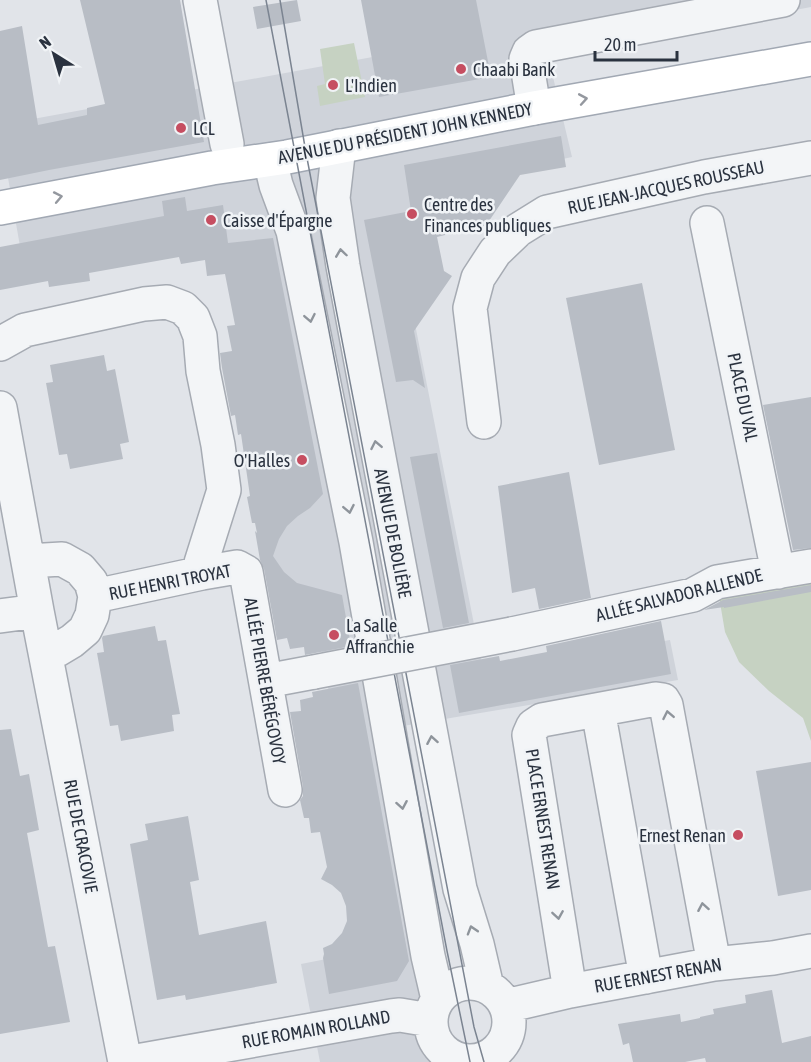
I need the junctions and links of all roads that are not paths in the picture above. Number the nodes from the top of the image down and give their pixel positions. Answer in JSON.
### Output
{"nodes":[{"id":1,"x":200,"y":0,"type":"edge"},
{"id":2,"x":783,"y":0,"type":"edge"},
{"id":3,"x":811,"y":59,"type":"edge"},
{"id":4,"x":534,"y":108,"type":"junction"},
{"id":5,"x":227,"y":144,"type":"dead end"},
{"id":6,"x":339,"y":146,"type":"junction"},
{"id":7,"x":811,"y":158,"type":"edge"},
{"id":8,"x":270,"y":160,"type":"junction"},
{"id":9,"x":0,"y":208,"type":"edge"},
{"id":10,"x":707,"y":223,"type":"dead end"},
{"id":11,"x":0,"y":344,"type":"edge"},
{"id":12,"x":0,"y":408,"type":"edge"},
{"id":13,"x":484,"y":422,"type":"dead end"},
{"id":14,"x":28,"y":561,"type":"junction"},
{"id":15,"x":811,"y":566,"type":"edge"},
{"id":16,"x":246,"y":572,"type":"joint"},
{"id":17,"x":778,"y":572,"type":"junction"},
{"id":18,"x":202,"y":573,"type":"junction"},
{"id":19,"x":95,"y":596,"type":"junction"},
{"id":20,"x":37,"y":611,"type":"junction"},
{"id":21,"x":0,"y":616,"type":"edge"},
{"id":22,"x":45,"y":651,"type":"junction"},
{"id":23,"x":266,"y":681,"type":"junction"},
{"id":24,"x":598,"y":710,"type":"junction"},
{"id":25,"x":285,"y":790,"type":"dead end"},
{"id":26,"x":811,"y":951,"type":"edge"},
{"id":27,"x":714,"y":964,"type":"junction"},
{"id":28,"x":646,"y":977,"type":"junction"},
{"id":29,"x":570,"y":991,"type":"junction"},
{"id":30,"x":434,"y":1009,"type":"junction"},
{"id":31,"x":504,"y":1022,"type":"edge"},
{"id":32,"x":456,"y":1061,"type":"edge"},
{"id":33,"x":125,"y":1062,"type":"edge"},
{"id":34,"x":131,"y":1062,"type":"edge"}],
"edges":[{"from":1,"to":5,"type":"street"},
{"from":2,"to":4,"type":"street"},
{"from":4,"to":3,"type":"main road","name":"AVENUE DU PRÉSIDENT JOHN KENNEDY","one_way":true},
{"from":4,"to":6,"type":"main road","name":"AVENUE DU PRÉSIDENT JOHN KENNEDY"},
{"from":6,"to":8,"type":"main road","name":"AVENUE DU PRÉSIDENT JOHN KENNEDY"},
{"from":31,"to":6,"type":"street","name":"AVENUE DE BOLIÈRE","one_way":true},
{"from":7,"to":13,"type":"street","name":"RUE JEAN-JACQUES ROUSSEAU"},
{"from":9,"to":8,"type":"main road","name":"AVENUE DU PRÉSIDENT JOHN KENNEDY","one_way":true},
{"from":8,"to":30,"type":"street","one_way":true},
{"from":10,"to":17,"type":"street","name":"PLACE DU VAL"},
{"from":11,"to":18,"type":"street"},
{"from":12,"to":14,"type":"street"},
{"from":14,"to":19,"type":"street","name":"RUE HENRI TROYAT"},
{"from":14,"to":20,"type":"street"},
{"from":15,"to":17,"type":"street","name":"ALLÉE SALVADOR ALLENDE"},
{"from":16,"to":18,"type":"street","name":"RUE HENRI TROYAT"},
{"from":16,"to":23,"type":"street","name":"ALLÉE PIERRE BÉRÉGOVOY"},
{"from":17,"to":23,"type":"street","name":"ALLÉE SALVADOR ALLENDE","bridge":true},
{"from":18,"to":19,"type":"street","name":"RUE HENRI TROYAT"},
{"from":19,"to":22,"type":"street","name":"RUE HENRI TROYAT"},
{"from":20,"to":21,"type":"street"},
{"from":20,"to":22,"type":"street","name":"RUE DE CRACOVIE"},
{"from":22,"to":33,"type":"street","name":"RUE DE CRACOVIE"},
{"from":23,"to":25,"type":"street","name":"ALLÉE PIERRE BÉRÉGOVOY"},
{"from":27,"to":24,"type":"street","name":"PLACE ERNEST RENAN","one_way":true},
{"from":24,"to":28,"type":"street"},
{"from":24,"to":29,"type":"street","name":"PLACE ERNEST RENAN","one_way":true},
{"from":26,"to":27,"type":"street","name":"RUE ERNEST RENAN"},
{"from":27,"to":28,"type":"street","name":"RUE ERNEST RENAN"},
{"from":28,"to":29,"type":"street","name":"RUE ERNEST RENAN"},
{"from":29,"to":31,"type":"street","name":"RUE ERNEST RENAN"},
{"from":30,"to":31,"type":"street"},
{"from":30,"to":32,"type":"street"},
{"from":30,"to":34,"type":"street","name":"RUE ROMAIN ROLLAND"},
{"from":31,"to":32,"type":"street"}]}
